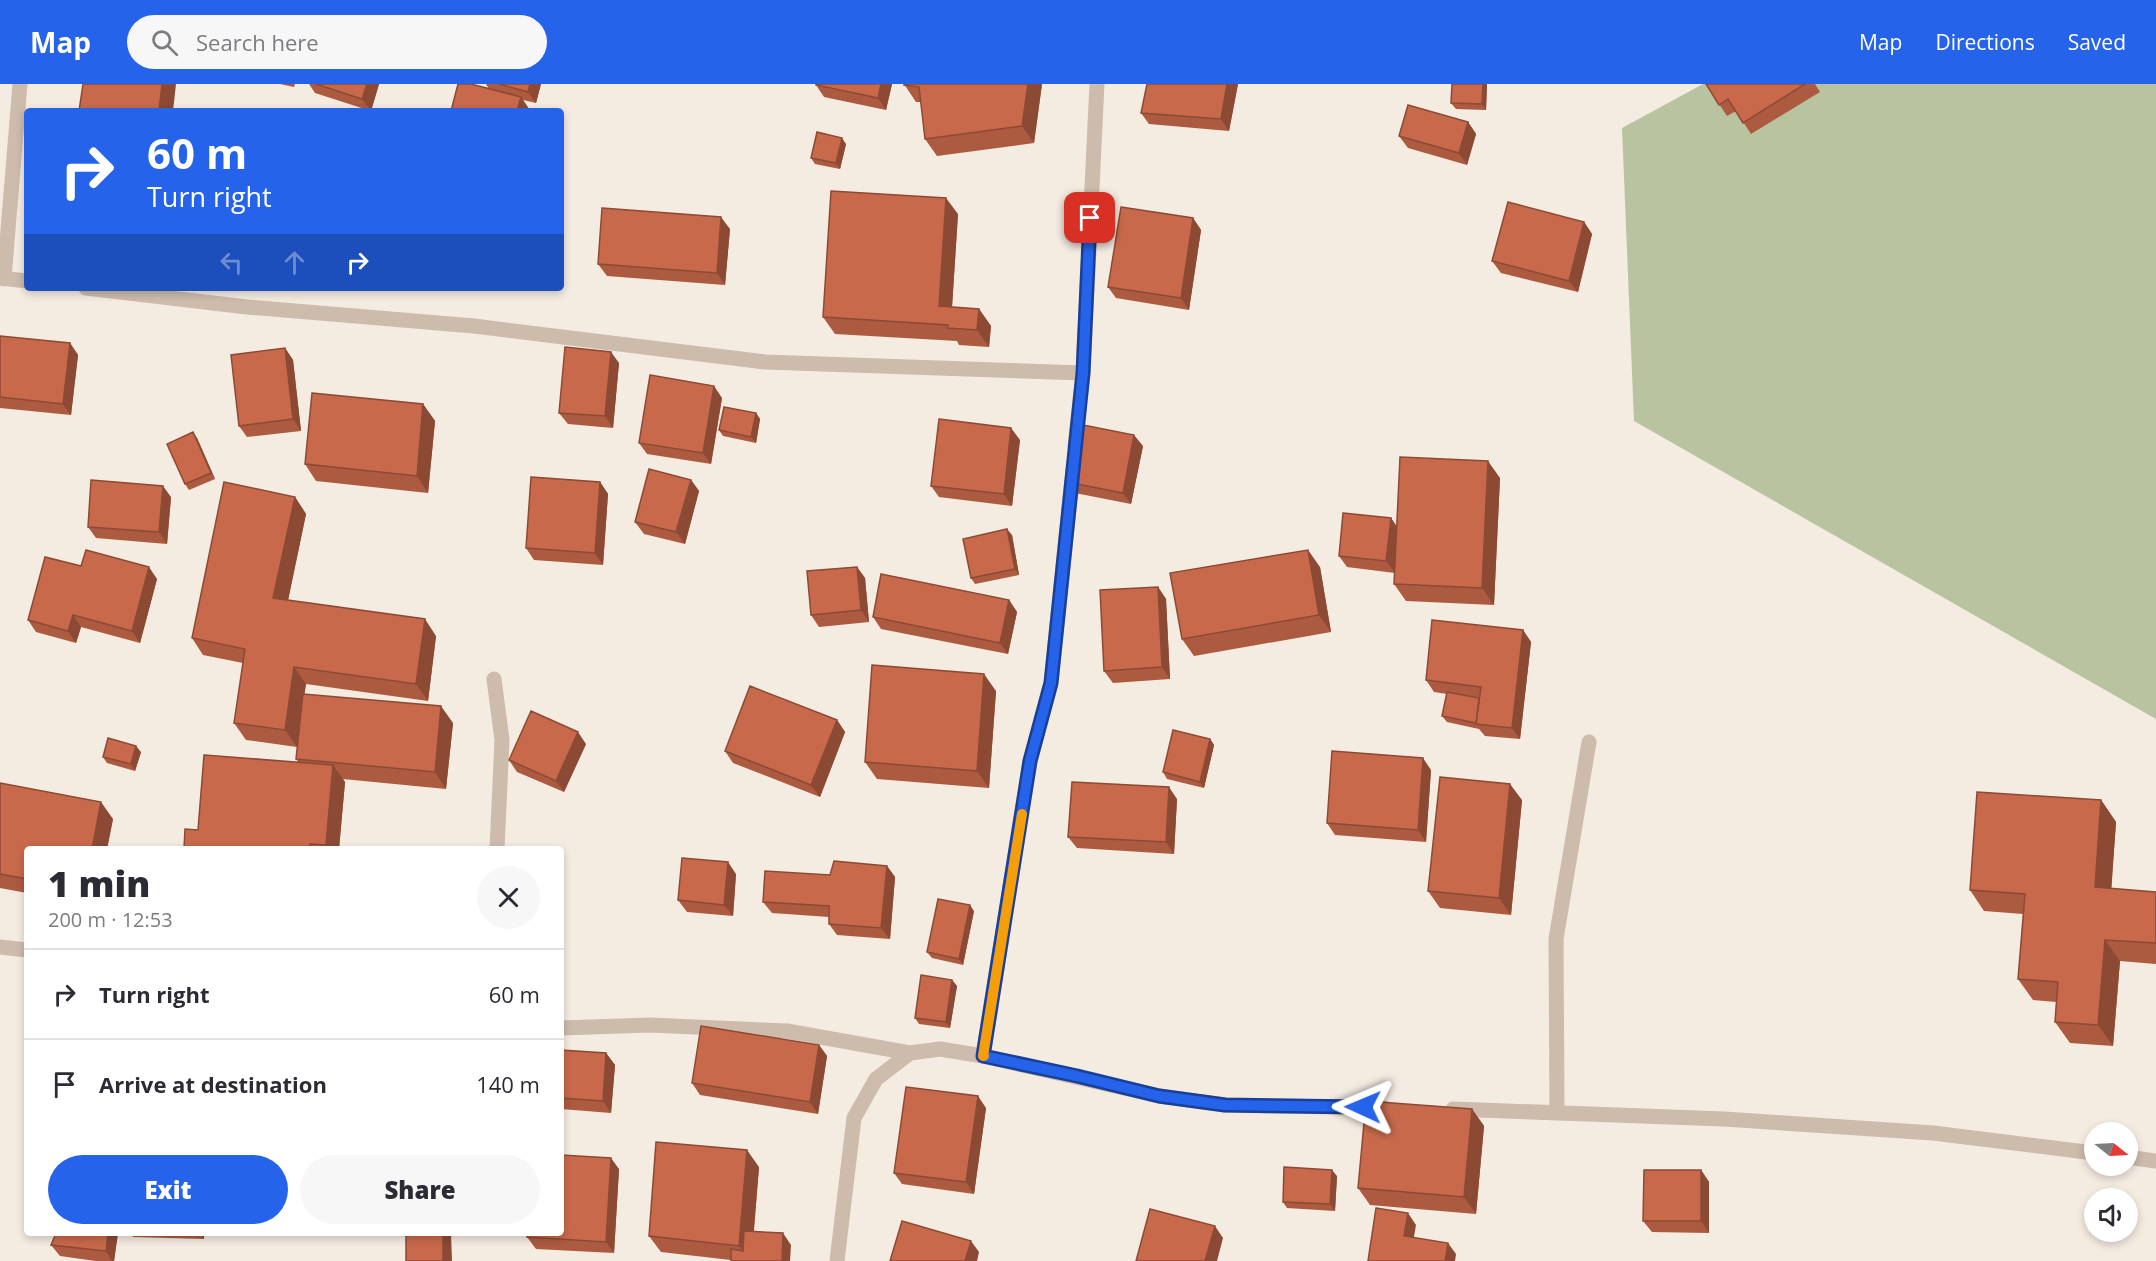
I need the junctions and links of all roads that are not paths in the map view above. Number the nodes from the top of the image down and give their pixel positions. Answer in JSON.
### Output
{"nodes":[{"id":1,"x":20,"y":84,"type":"edge"},
{"id":2,"x":1097,"y":84,"type":"edge"},
{"id":3,"x":2,"y":278,"type":"edge"},
{"id":4,"x":24,"y":281,"type":"edge"},
{"id":5,"x":113,"y":291,"type":"edge"},
{"id":6,"x":1083,"y":373,"type":"junction"},
{"id":7,"x":494,"y":679,"type":"dead end"},
{"id":8,"x":1589,"y":742,"type":"dead end"},
{"id":9,"x":497,"y":846,"type":"edge"},
{"id":10,"x":0,"y":947,"type":"edge"},
{"id":11,"x":24,"y":950,"type":"edge"},
{"id":12,"x":564,"y":1028,"type":"edge"},
{"id":13,"x":910,"y":1053,"type":"junction"},
{"id":14,"x":983,"y":1056,"type":"junction"},
{"id":15,"x":1397,"y":1108,"type":"edge"},
{"id":16,"x":1443,"y":1109,"type":"edge"},
{"id":17,"x":1557,"y":1113,"type":"junction"},
{"id":18,"x":2084,"y":1152,"type":"edge"},
{"id":19,"x":2138,"y":1159,"type":"edge"},
{"id":20,"x":2156,"y":1161,"type":"edge"},
{"id":21,"x":837,"y":1261,"type":"edge"}],
"edges":[{"from":1,"to":3,"type":"street"},
{"from":2,"to":6,"type":"street"},
{"from":3,"to":4,"type":"street"},
{"from":5,"to":6,"type":"street"},
{"from":6,"to":14,"type":"street"},
{"from":7,"to":9,"type":"street"},
{"from":8,"to":17,"type":"street"},
{"from":10,"to":11,"type":"street"},
{"from":12,"to":13,"type":"street"},
{"from":13,"to":14,"type":"street"},
{"from":13,"to":21,"type":"street"},
{"from":14,"to":15,"type":"street"},
{"from":16,"to":17,"type":"street"},
{"from":17,"to":18,"type":"street"},
{"from":19,"to":20,"type":"street"}]}
